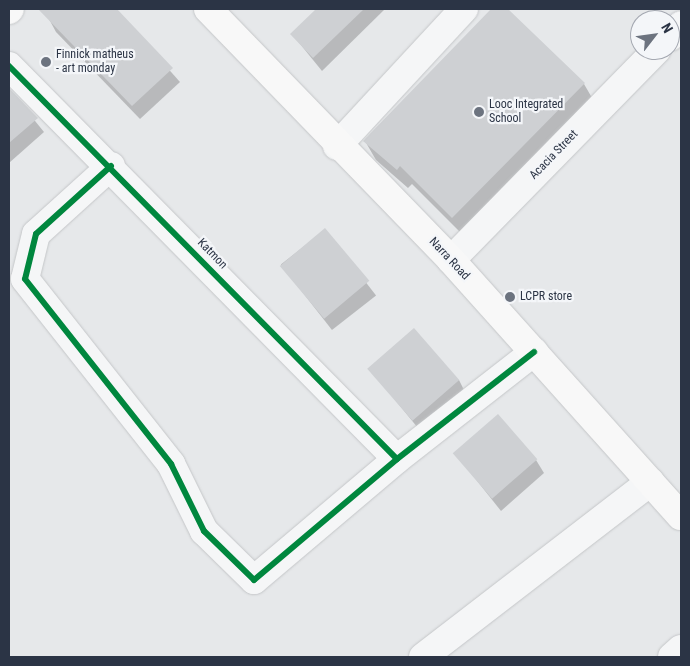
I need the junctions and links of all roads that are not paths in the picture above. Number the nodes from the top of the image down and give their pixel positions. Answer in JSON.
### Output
{"nodes":[{"id":1,"x":208,"y":9,"type":"edge"},
{"id":2,"x":464,"y":9,"type":"edge"},
{"id":3,"x":647,"y":60,"type":"edge"},
{"id":4,"x":9,"y":66,"type":"edge"},
{"id":5,"x":337,"y":146,"type":"junction"},
{"id":6,"x":111,"y":166,"type":"junction"},
{"id":7,"x":451,"y":260,"type":"junction"},
{"id":8,"x":534,"y":352,"type":"junction"},
{"id":9,"x":397,"y":459,"type":"junction"},
{"id":10,"x":650,"y":482,"type":"junction"},
{"id":11,"x":681,"y":516,"type":"edge"},
{"id":12,"x":681,"y":649,"type":"edge"},
{"id":13,"x":423,"y":657,"type":"edge"},
{"id":14,"x":672,"y":657,"type":"edge"}],
"edges":[{"from":1,"to":5,"type":"main road","name":"Narra Road"},
{"from":2,"to":5,"type":"street"},
{"from":3,"to":7,"type":"street","name":"Acacia Street"},
{"from":4,"to":6,"type":"street","name":"Katmon"},
{"from":5,"to":7,"type":"main road","name":"Narra Road"},
{"from":6,"to":9,"type":"street","name":"Katmon"},
{"from":6,"to":9,"type":"street"},
{"from":7,"to":8,"type":"main road","name":"Narra Road"},
{"from":8,"to":9,"type":"street"},
{"from":8,"to":10,"type":"main road","name":"Narra Road"},
{"from":10,"to":11,"type":"main road","name":"Narra Road"},
{"from":10,"to":13,"type":"street"},
{"from":12,"to":14,"type":"street"}]}
